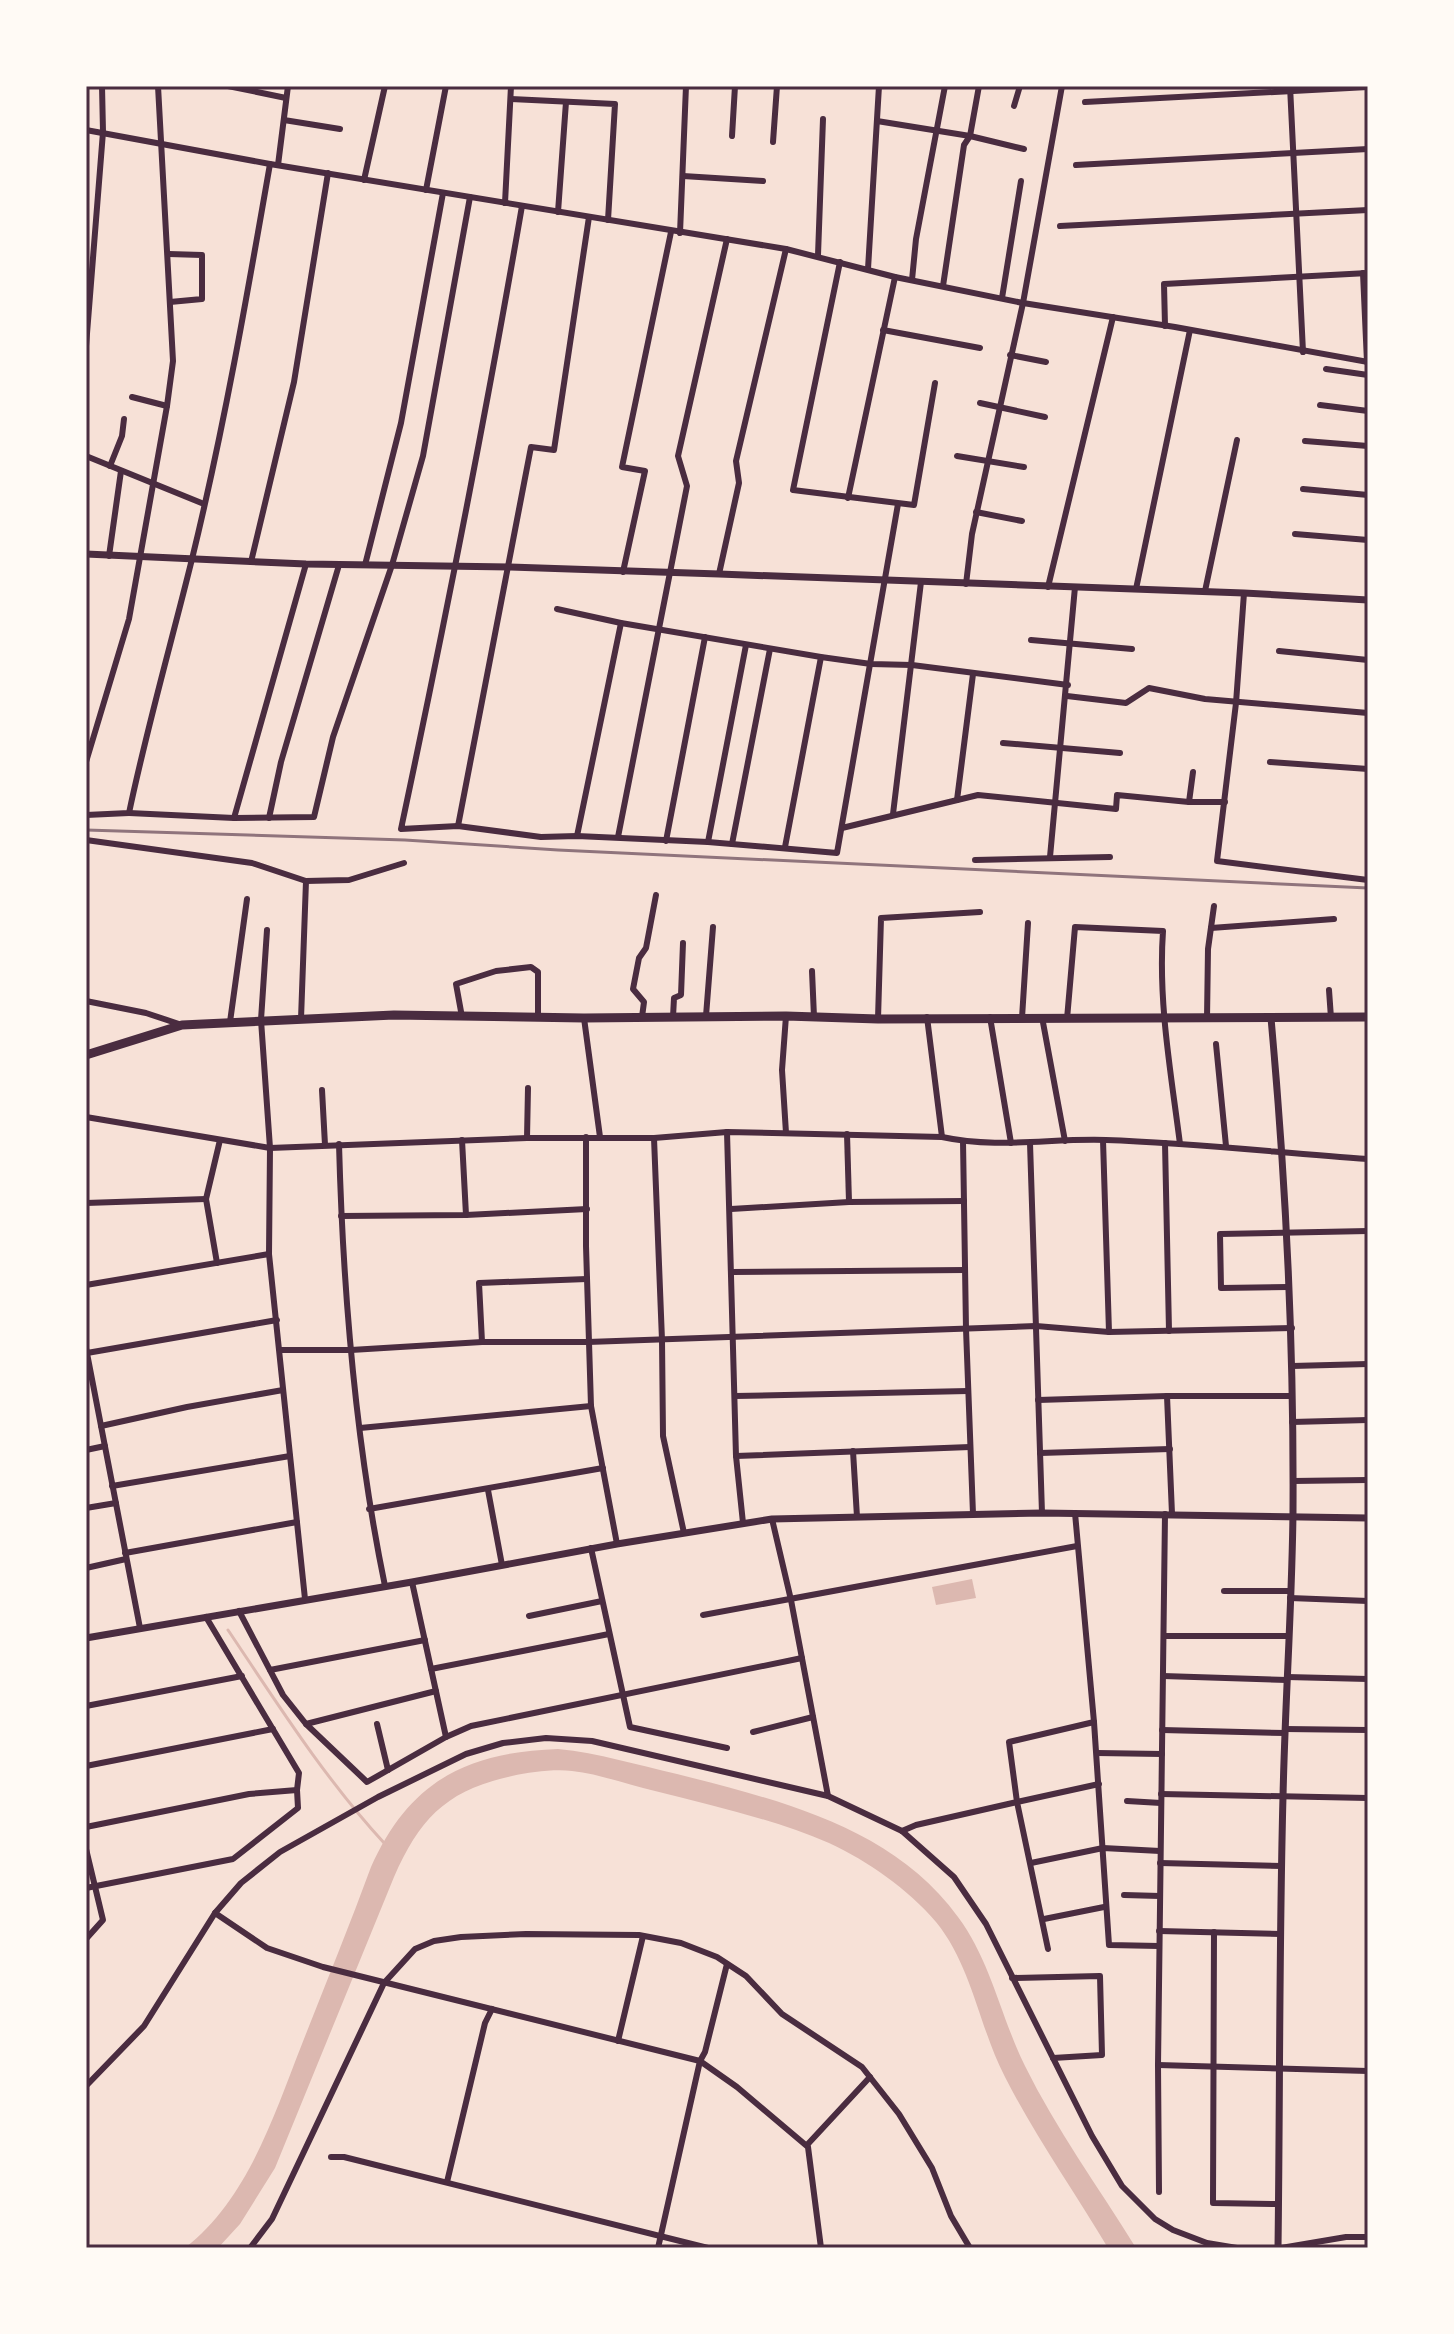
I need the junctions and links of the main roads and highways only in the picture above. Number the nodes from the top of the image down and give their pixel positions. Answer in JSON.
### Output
{"nodes":[{"id":1,"x":1368,"y":1017,"type":"edge"},
{"id":2,"x":86,"y":1055,"type":"edge"}],
"edges":[{"from":1,"to":2,"type":"main road"}]}
